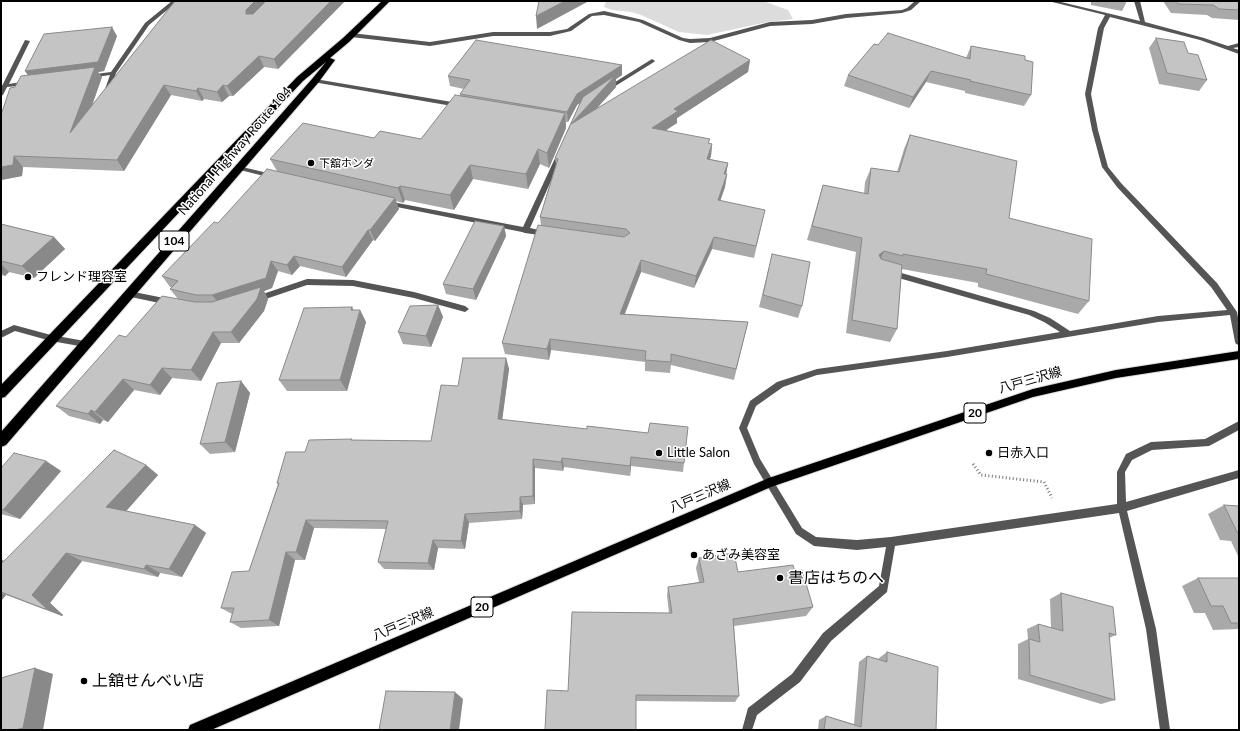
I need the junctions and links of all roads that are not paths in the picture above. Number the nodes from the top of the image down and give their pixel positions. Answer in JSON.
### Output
{"nodes":[{"id":1,"x":175,"y":1,"type":"edge"},
{"id":2,"x":386,"y":1,"type":"edge"},
{"id":3,"x":918,"y":1,"type":"edge"},
{"id":4,"x":1051,"y":1,"type":"edge"},
{"id":5,"x":1137,"y":1,"type":"edge"},
{"id":6,"x":1108,"y":15,"type":"junction"},
{"id":7,"x":1143,"y":23,"type":"junction"},
{"id":8,"x":349,"y":37,"type":"junction"},
{"id":9,"x":26,"y":40,"type":"dead end"},
{"id":10,"x":1239,"y":45,"type":"edge"},
{"id":11,"x":1227,"y":48,"type":"junction"},
{"id":12,"x":1239,"y":52,"type":"edge"},
{"id":13,"x":652,"y":61,"type":"dead end"},
{"id":14,"x":113,"y":73,"type":"junction"},
{"id":15,"x":82,"y":77,"type":"edge"},
{"id":16,"x":315,"y":81,"type":"junction"},
{"id":17,"x":36,"y":82,"type":"edge"},
{"id":18,"x":5,"y":86,"type":"junction"},
{"id":19,"x":601,"y":92,"type":"edge"},
{"id":20,"x":1,"y":94,"type":"edge"},
{"id":21,"x":106,"y":98,"type":"edge"},
{"id":22,"x":468,"y":107,"type":"edge"},
{"id":23,"x":562,"y":150,"type":"edge"},
{"id":24,"x":238,"y":168,"type":"junction"},
{"id":25,"x":276,"y":177,"type":"edge"},
{"id":26,"x":376,"y":200,"type":"edge"},
{"id":27,"x":525,"y":231,"type":"junction"},
{"id":28,"x":555,"y":235,"type":"edge"},
{"id":29,"x":886,"y":272,"type":"edge"},
{"id":30,"x":129,"y":294,"type":"junction"},
{"id":31,"x":252,"y":300,"type":"edge"},
{"id":32,"x":174,"y":303,"type":"edge"},
{"id":33,"x":465,"y":309,"type":"dead end"},
{"id":34,"x":1233,"y":312,"type":"junction"},
{"id":35,"x":1069,"y":334,"type":"junction"},
{"id":36,"x":1,"y":335,"type":"edge"},
{"id":37,"x":51,"y":338,"type":"junction"},
{"id":38,"x":1239,"y":342,"type":"edge"},
{"id":39,"x":85,"y":344,"type":"junction"},
{"id":40,"x":1239,"y":355,"type":"edge"},
{"id":41,"x":1,"y":393,"type":"edge"},
{"id":42,"x":1239,"y":425,"type":"edge"},
{"id":43,"x":1,"y":441,"type":"edge"},
{"id":44,"x":1239,"y":474,"type":"edge"},
{"id":45,"x":769,"y":483,"type":"junction"},
{"id":46,"x":1122,"y":508,"type":"junction"},
{"id":47,"x":891,"y":542,"type":"junction"},
{"id":48,"x":194,"y":730,"type":"edge"},
{"id":49,"x":747,"y":730,"type":"edge"},
{"id":50,"x":1165,"y":730,"type":"edge"}],
"edges":[{"from":1,"to":14,"type":"street"},
{"from":2,"to":8,"type":"highway","name":"National Highway Route 104","number":"104"},
{"from":3,"to":8,"type":"street"},
{"from":4,"to":6,"type":"street"},
{"from":5,"to":7,"type":"street"},
{"from":6,"to":7,"type":"street"},
{"from":6,"to":34,"type":"street"},
{"from":7,"to":11,"type":"street"},
{"from":8,"to":16,"type":"highway","name":"National Highway Route 104","number":"104"},
{"from":8,"to":37,"type":"highway","name":"National Highway Route 104","number":"104"},
{"from":9,"to":18,"type":"street"},
{"from":10,"to":11,"type":"street"},
{"from":11,"to":12,"type":"street"},
{"from":13,"to":19,"type":"street"},
{"from":14,"to":15,"type":"street"},
{"from":14,"to":21,"type":"street"},
{"from":16,"to":22,"type":"street"},
{"from":16,"to":24,"type":"highway","name":"National Highway Route 104","number":"104"},
{"from":17,"to":18,"type":"street"},
{"from":18,"to":20,"type":"street"},
{"from":23,"to":27,"type":"street"},
{"from":24,"to":25,"type":"street"},
{"from":24,"to":30,"type":"highway","name":"National Highway Route 104","number":"104"},
{"from":26,"to":27,"type":"street"},
{"from":27,"to":28,"type":"street"},
{"from":29,"to":35,"type":"street"},
{"from":30,"to":32,"type":"street"},
{"from":30,"to":39,"type":"highway","name":"National Highway Route 104","number":"104"},
{"from":31,"to":33,"type":"street"},
{"from":34,"to":35,"type":"street"},
{"from":34,"to":38,"type":"street"},
{"from":35,"to":45,"type":"street"},
{"from":36,"to":37,"type":"street"},
{"from":37,"to":39,"type":"street"},
{"from":37,"to":41,"type":"highway","name":"National Highway Route 104","number":"104"},
{"from":39,"to":43,"type":"highway","name":"National Highway Route 104","number":"104"},
{"from":40,"to":45,"type":"main road","name":"八戸三沢線","number":"20"},
{"from":42,"to":46,"type":"street"},
{"from":44,"to":46,"type":"street"},
{"from":45,"to":47,"type":"street"},
{"from":45,"to":48,"type":"main road","name":"八戸三沢線","number":"20"},
{"from":46,"to":47,"type":"street"},
{"from":46,"to":50,"type":"street"},
{"from":47,"to":49,"type":"street"}]}
